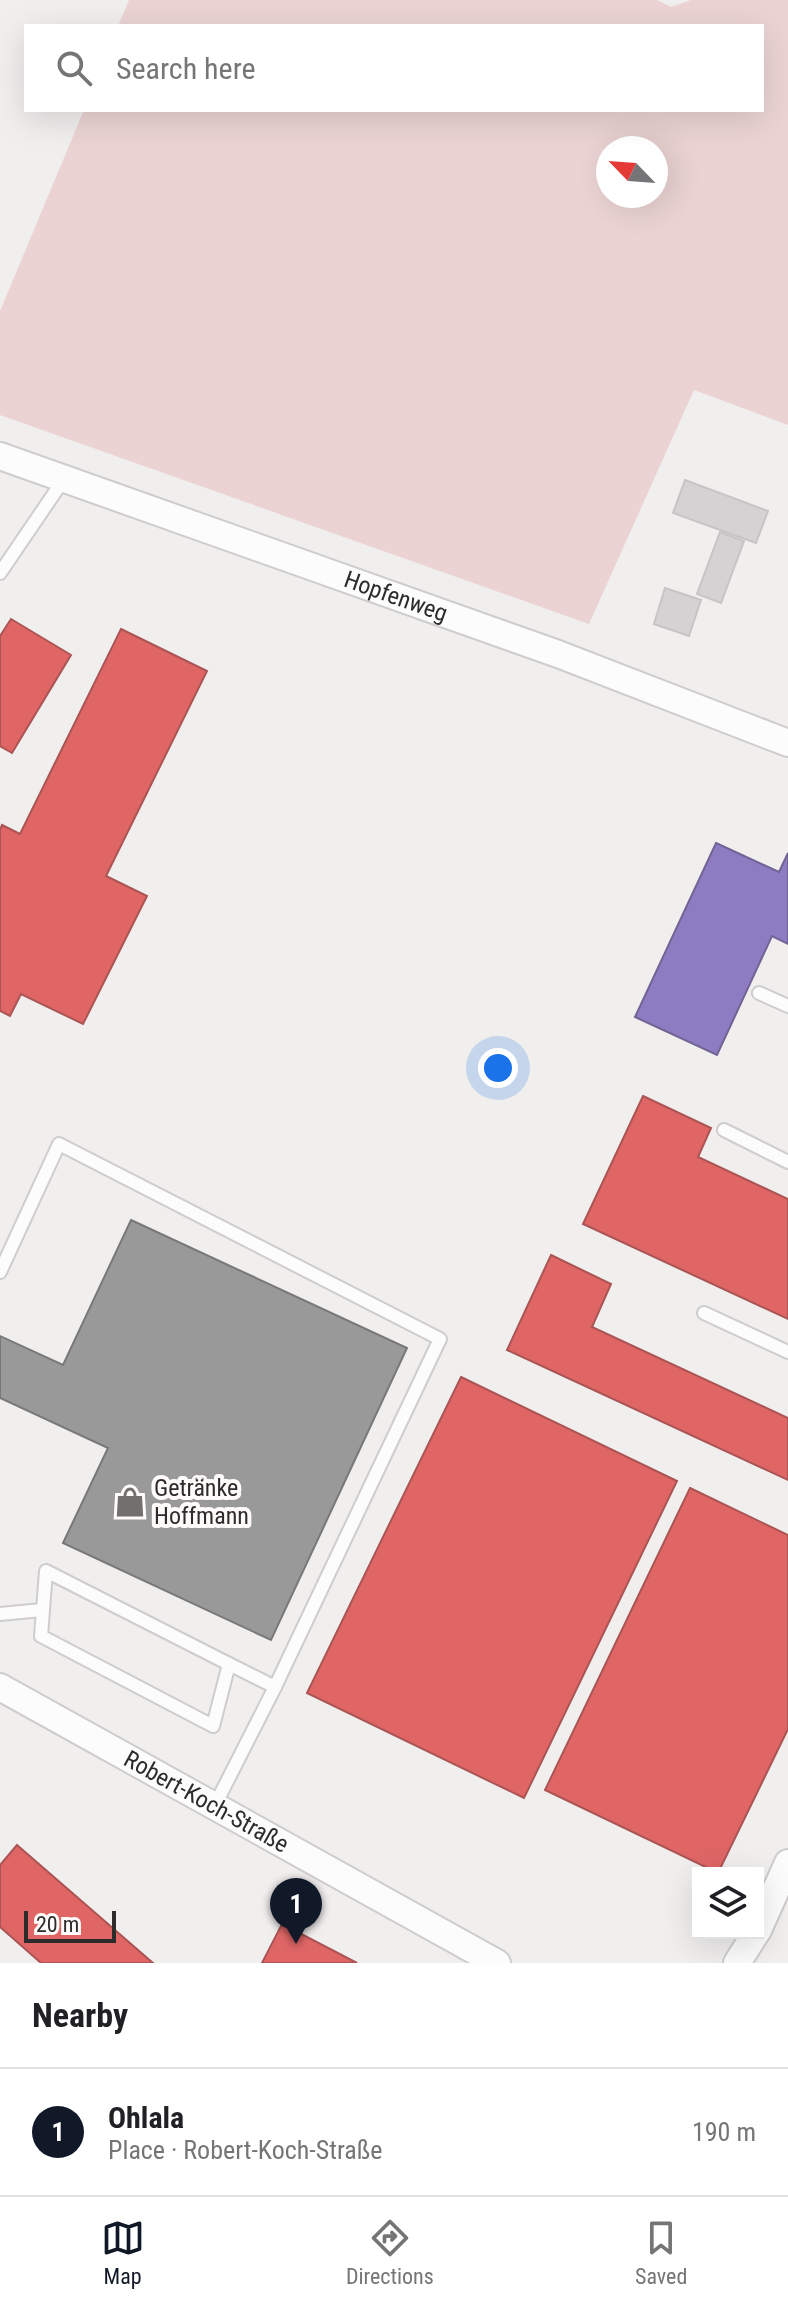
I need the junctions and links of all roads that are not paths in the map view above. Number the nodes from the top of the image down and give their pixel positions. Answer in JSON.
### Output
{"nodes":[{"id":1,"x":0,"y":456,"type":"edge"},
{"id":2,"x":64,"y":479,"type":"junction"},
{"id":3,"x":0,"y":573,"type":"edge"},
{"id":4,"x":788,"y":743,"type":"edge"},
{"id":5,"x":759,"y":993,"type":"dead end"},
{"id":6,"x":788,"y":1006,"type":"edge"},
{"id":7,"x":724,"y":1130,"type":"dead end"},
{"id":8,"x":788,"y":1162,"type":"edge"},
{"id":9,"x":0,"y":1272,"type":"edge"},
{"id":10,"x":704,"y":1313,"type":"dead end"},
{"id":11,"x":788,"y":1352,"type":"edge"},
{"id":12,"x":42,"y":1610,"type":"junction"},
{"id":13,"x":0,"y":1614,"type":"edge"},
{"id":14,"x":229,"y":1664,"type":"junction"},
{"id":15,"x":0,"y":1687,"type":"edge"},
{"id":16,"x":275,"y":1687,"type":"junction"},
{"id":17,"x":214,"y":1807,"type":"junction"},
{"id":18,"x":788,"y":1863,"type":"edge"},
{"id":19,"x":764,"y":1916,"type":"edge"},
{"id":20,"x":752,"y":1939,"type":"edge"},
{"id":21,"x":497,"y":1963,"type":"edge"},
{"id":22,"x":737,"y":1963,"type":"edge"}],
"edges":[{"from":1,"to":2,"type":"street","name":"Hopfenweg"},
{"from":2,"to":3,"type":"lane"},
{"from":2,"to":4,"type":"street","name":"Hopfenweg"},
{"from":5,"to":6,"type":"lane"},
{"from":7,"to":8,"type":"lane"},
{"from":9,"to":16,"type":"lane"},
{"from":10,"to":11,"type":"lane"},
{"from":12,"to":13,"type":"lane"},
{"from":12,"to":14,"type":"lane"},
{"from":12,"to":14,"type":"lane"},
{"from":14,"to":16,"type":"lane"},
{"from":15,"to":17,"type":"street","name":"Robert-Koch-Straße"},
{"from":16,"to":17,"type":"lane"},
{"from":17,"to":21,"type":"street","name":"Robert-Koch-Straße"},
{"from":18,"to":19,"type":"street"},
{"from":20,"to":22,"type":"street"}]}
